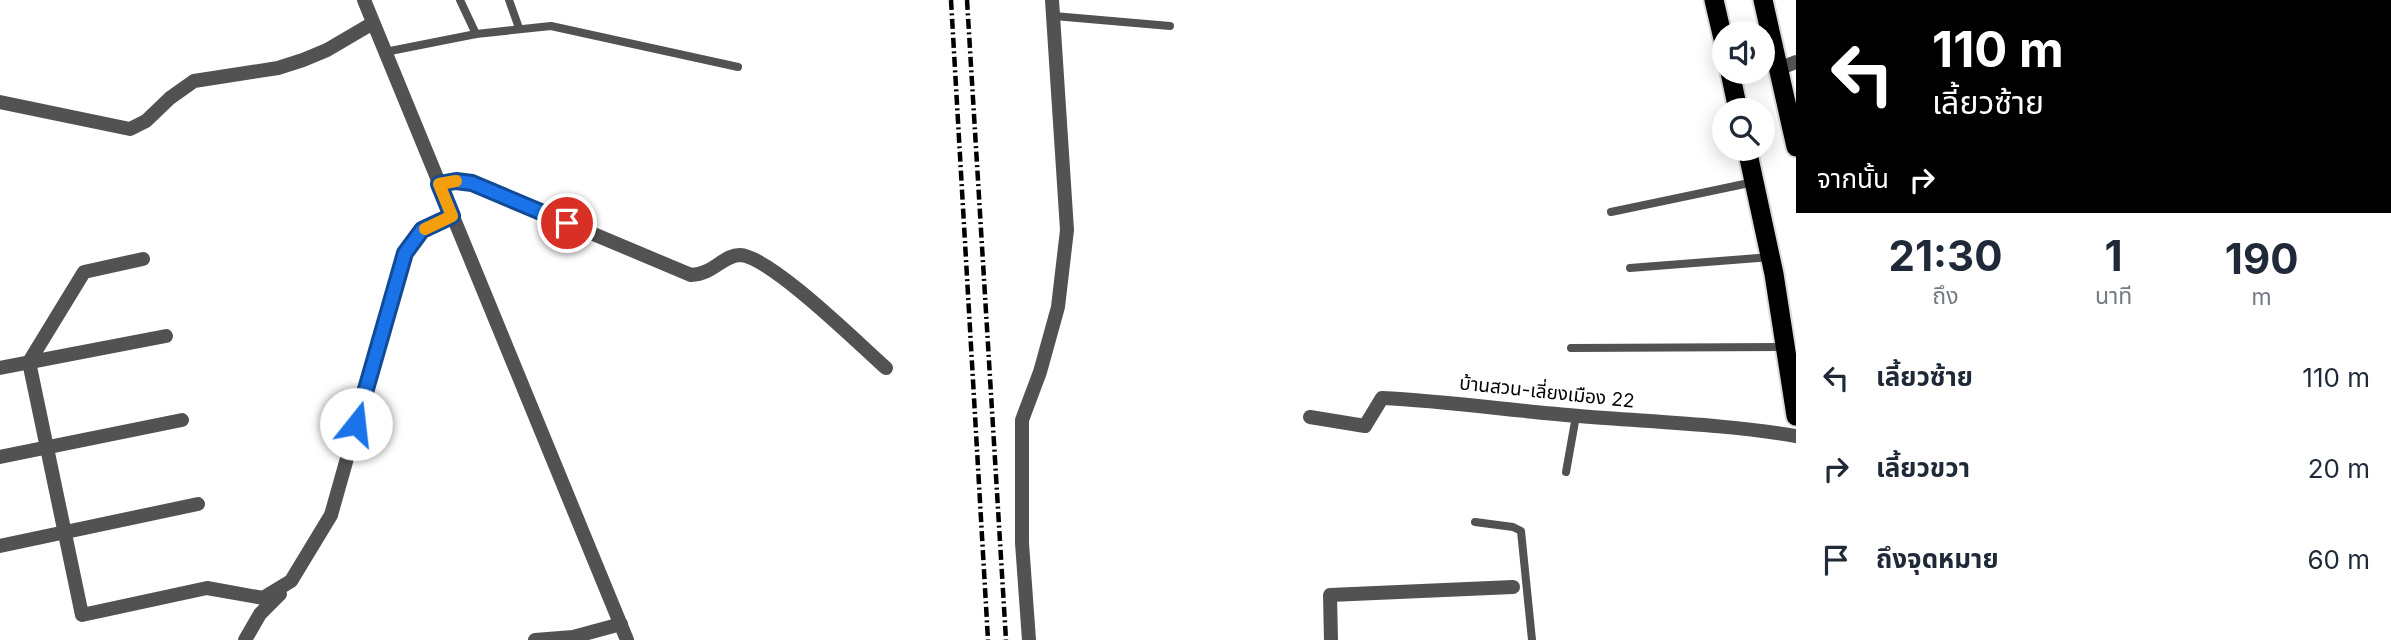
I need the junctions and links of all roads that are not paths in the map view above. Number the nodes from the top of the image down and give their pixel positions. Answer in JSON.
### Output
{"nodes":[{"id":1,"x":364,"y":0,"type":"edge"},
{"id":2,"x":460,"y":0,"type":"edge"},
{"id":3,"x":509,"y":0,"type":"edge"},
{"id":4,"x":1052,"y":0,"type":"edge"},
{"id":5,"x":1714,"y":0,"type":"edge"},
{"id":6,"x":1763,"y":0,"type":"edge"},
{"id":7,"x":1054,"y":16,"type":"junction"},
{"id":8,"x":1719,"y":21,"type":"edge"},
{"id":9,"x":373,"y":23,"type":"junction"},
{"id":10,"x":1170,"y":26,"type":"dead end"},
{"id":11,"x":519,"y":28,"type":"junction"},
{"id":12,"x":476,"y":34,"type":"junction"},
{"id":13,"x":385,"y":52,"type":"junction"},
{"id":14,"x":1787,"y":65,"type":"edge"},
{"id":15,"x":738,"y":67,"type":"dead end"},
{"id":16,"x":0,"y":102,"type":"edge"},
{"id":17,"x":1796,"y":147,"type":"edge"},
{"id":18,"x":1750,"y":161,"type":"edge"},
{"id":19,"x":1754,"y":182,"type":"junction"},
{"id":20,"x":439,"y":184,"type":"junction"},
{"id":21,"x":1611,"y":212,"type":"dead end"},
{"id":22,"x":452,"y":216,"type":"junction"},
{"id":23,"x":1771,"y":257,"type":"junction"},
{"id":24,"x":143,"y":258,"type":"dead end"},
{"id":25,"x":1630,"y":268,"type":"dead end"},
{"id":26,"x":166,"y":335,"type":"dead end"},
{"id":27,"x":1785,"y":347,"type":"junction"},
{"id":28,"x":1571,"y":348,"type":"dead end"},
{"id":29,"x":29,"y":362,"type":"junction"},
{"id":30,"x":0,"y":368,"type":"edge"},
{"id":31,"x":886,"y":368,"type":"dead end"},
{"id":32,"x":1576,"y":416,"type":"junction"},
{"id":33,"x":1796,"y":416,"type":"edge"},
{"id":34,"x":1310,"y":417,"type":"dead end"},
{"id":35,"x":182,"y":420,"type":"dead end"},
{"id":36,"x":1796,"y":436,"type":"edge"},
{"id":37,"x":47,"y":448,"type":"junction"},
{"id":38,"x":0,"y":457,"type":"edge"},
{"id":39,"x":1566,"y":472,"type":"dead end"},
{"id":40,"x":198,"y":504,"type":"dead end"},
{"id":41,"x":1475,"y":522,"type":"dead end"},
{"id":42,"x":65,"y":532,"type":"junction"},
{"id":43,"x":0,"y":546,"type":"edge"},
{"id":44,"x":291,"y":581,"type":"junction"},
{"id":45,"x":1513,"y":587,"type":"dead end"},
{"id":46,"x":621,"y":624,"type":"junction"},
{"id":47,"x":246,"y":640,"type":"edge"},
{"id":48,"x":535,"y":640,"type":"edge"},
{"id":49,"x":627,"y":640,"type":"edge"},
{"id":50,"x":1029,"y":640,"type":"edge"},
{"id":51,"x":1331,"y":640,"type":"edge"},
{"id":52,"x":1532,"y":640,"type":"edge"}],
"edges":[{"from":1,"to":9,"type":"street"},
{"from":2,"to":12,"type":"lane"},
{"from":3,"to":11,"type":"lane"},
{"from":4,"to":7,"type":"street"},
{"from":5,"to":8,"type":"highway"},
{"from":6,"to":14,"type":"highway"},
{"from":7,"to":10,"type":"lane"},
{"from":7,"to":50,"type":"street"},
{"from":9,"to":13,"type":"street"},
{"from":9,"to":16,"type":"street"},
{"from":11,"to":12,"type":"lane"},
{"from":11,"to":15,"type":"lane"},
{"from":12,"to":13,"type":"lane"},
{"from":13,"to":20,"type":"street"},
{"from":14,"to":17,"type":"highway"},
{"from":18,"to":19,"type":"highway"},
{"from":19,"to":21,"type":"lane"},
{"from":19,"to":23,"type":"highway"},
{"from":20,"to":22,"type":"street"},
{"from":20,"to":31,"type":"street"},
{"from":22,"to":44,"type":"street"},
{"from":22,"to":46,"type":"street"},
{"from":23,"to":25,"type":"lane"},
{"from":23,"to":27,"type":"highway"},
{"from":24,"to":29,"type":"street"},
{"from":26,"to":29,"type":"street"},
{"from":27,"to":28,"type":"lane"},
{"from":27,"to":33,"type":"highway"},
{"from":29,"to":30,"type":"street"},
{"from":29,"to":37,"type":"street"},
{"from":32,"to":34,"type":"street","name":"บ้านสวน-เลี่ยงเมือง 22"},
{"from":32,"to":36,"type":"street","name":"บ้านสวน-เลี่ยงเมือง 22"},
{"from":32,"to":39,"type":"lane"},
{"from":35,"to":37,"type":"street"},
{"from":37,"to":38,"type":"street"},
{"from":37,"to":42,"type":"street"},
{"from":40,"to":42,"type":"street"},
{"from":41,"to":52,"type":"lane"},
{"from":42,"to":43,"type":"street"},
{"from":42,"to":44,"type":"street"},
{"from":44,"to":47,"type":"street"},
{"from":45,"to":51,"type":"street"},
{"from":46,"to":48,"type":"street"},
{"from":46,"to":49,"type":"street"}]}
